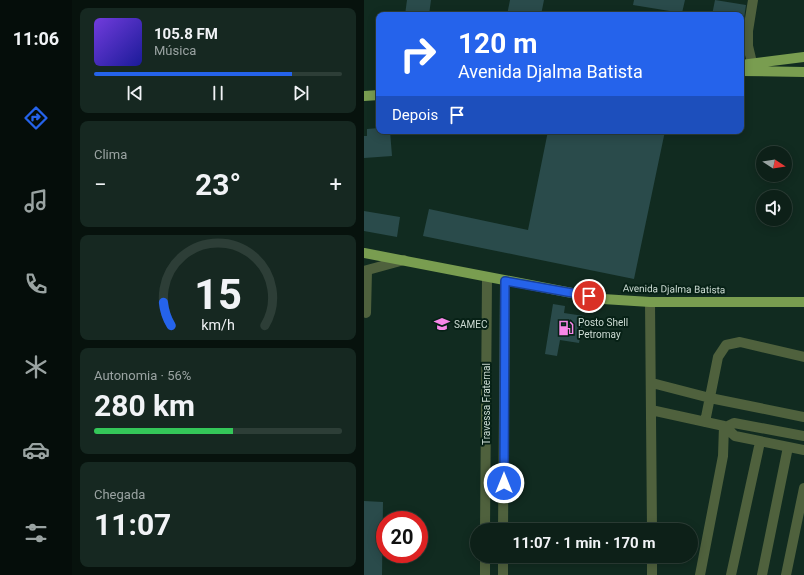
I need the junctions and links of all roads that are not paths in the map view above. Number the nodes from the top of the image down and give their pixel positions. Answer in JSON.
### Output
{"nodes":[{"id":1,"x":753,"y":0,"type":"edge"},
{"id":2,"x":804,"y":57,"type":"edge"},
{"id":3,"x":744,"y":66,"type":"edge"},
{"id":4,"x":753,"y":67,"type":"junction"},
{"id":5,"x":744,"y":70,"type":"edge"},
{"id":6,"x":804,"y":72,"type":"edge"},
{"id":7,"x":376,"y":95,"type":"edge"},
{"id":8,"x":364,"y":96,"type":"edge"},
{"id":9,"x":364,"y":253,"type":"edge"},
{"id":10,"x":404,"y":260,"type":"junction"},
{"id":11,"x":365,"y":271,"type":"edge"},
{"id":12,"x":486,"y":278,"type":"junction"},
{"id":13,"x":505,"y":281,"type":"junction"},
{"id":14,"x":650,"y":302,"type":"junction"},
{"id":15,"x":804,"y":302,"type":"edge"},
{"id":16,"x":366,"y":313,"type":"dead end"},
{"id":17,"x":804,"y":357,"type":"edge"},
{"id":18,"x":652,"y":383,"type":"junction"},
{"id":19,"x":710,"y":398,"type":"junction"},
{"id":20,"x":651,"y":410,"type":"junction"},
{"id":21,"x":804,"y":417,"type":"edge"},
{"id":22,"x":706,"y":422,"type":"junction"},
{"id":23,"x":725,"y":426,"type":"junction"},
{"id":24,"x":804,"y":436,"type":"edge"},
{"id":25,"x":760,"y":442,"type":"junction"},
{"id":26,"x":788,"y":447,"type":"junction"},
{"id":27,"x":804,"y":450,"type":"edge"},
{"id":28,"x":804,"y":488,"type":"edge"},
{"id":29,"x":485,"y":523,"type":"edge"},
{"id":30,"x":503,"y":523,"type":"edge"},
{"id":31,"x":652,"y":523,"type":"edge"},
{"id":32,"x":485,"y":563,"type":"edge"},
{"id":33,"x":503,"y":563,"type":"edge"},
{"id":34,"x":652,"y":563,"type":"edge"},
{"id":35,"x":485,"y":575,"type":"edge"},
{"id":36,"x":503,"y":575,"type":"edge"},
{"id":37,"x":652,"y":575,"type":"edge"},
{"id":38,"x":700,"y":575,"type":"edge"},
{"id":39,"x":731,"y":575,"type":"edge"},
{"id":40,"x":762,"y":575,"type":"edge"},
{"id":41,"x":786,"y":575,"type":"edge"}],
"edges":[{"from":1,"to":4,"type":"street"},
{"from":2,"to":4,"type":"main road"},
{"from":3,"to":4,"type":"main road"},
{"from":4,"to":5,"type":"main road"},
{"from":4,"to":6,"type":"main road"},
{"from":7,"to":8,"type":"main road"},
{"from":9,"to":10,"type":"main road","name":"Avenida Djalma Batista"},
{"from":10,"to":11,"type":"street","name":"Avenida Djalma Batista"},
{"from":10,"to":12,"type":"main road","name":"Avenida Djalma Batista"},
{"from":11,"to":16,"type":"street"},
{"from":12,"to":13,"type":"main road","name":"Avenida Djalma Batista"},
{"from":12,"to":29,"type":"street","name":"Travessa Fraternal"},
{"from":13,"to":14,"type":"main road","name":"Avenida Djalma Batista"},
{"from":13,"to":30,"type":"street"},
{"from":14,"to":15,"type":"main road","name":"Avenida Djalma Batista"},
{"from":14,"to":18,"type":"street"},
{"from":17,"to":19,"type":"street"},
{"from":18,"to":19,"type":"street"},
{"from":18,"to":20,"type":"street"},
{"from":19,"to":21,"type":"street"},
{"from":19,"to":22,"type":"street"},
{"from":20,"to":22,"type":"street"},
{"from":20,"to":31,"type":"street"},
{"from":22,"to":23,"type":"street"},
{"from":23,"to":24,"type":"street"},
{"from":23,"to":25,"type":"street"},
{"from":23,"to":38,"type":"street"},
{"from":25,"to":26,"type":"street"},
{"from":25,"to":39,"type":"street"},
{"from":26,"to":27,"type":"street"},
{"from":26,"to":40,"type":"street"},
{"from":28,"to":41,"type":"street"},
{"from":32,"to":35,"type":"street"},
{"from":33,"to":36,"type":"street"},
{"from":34,"to":37,"type":"street"}]}
